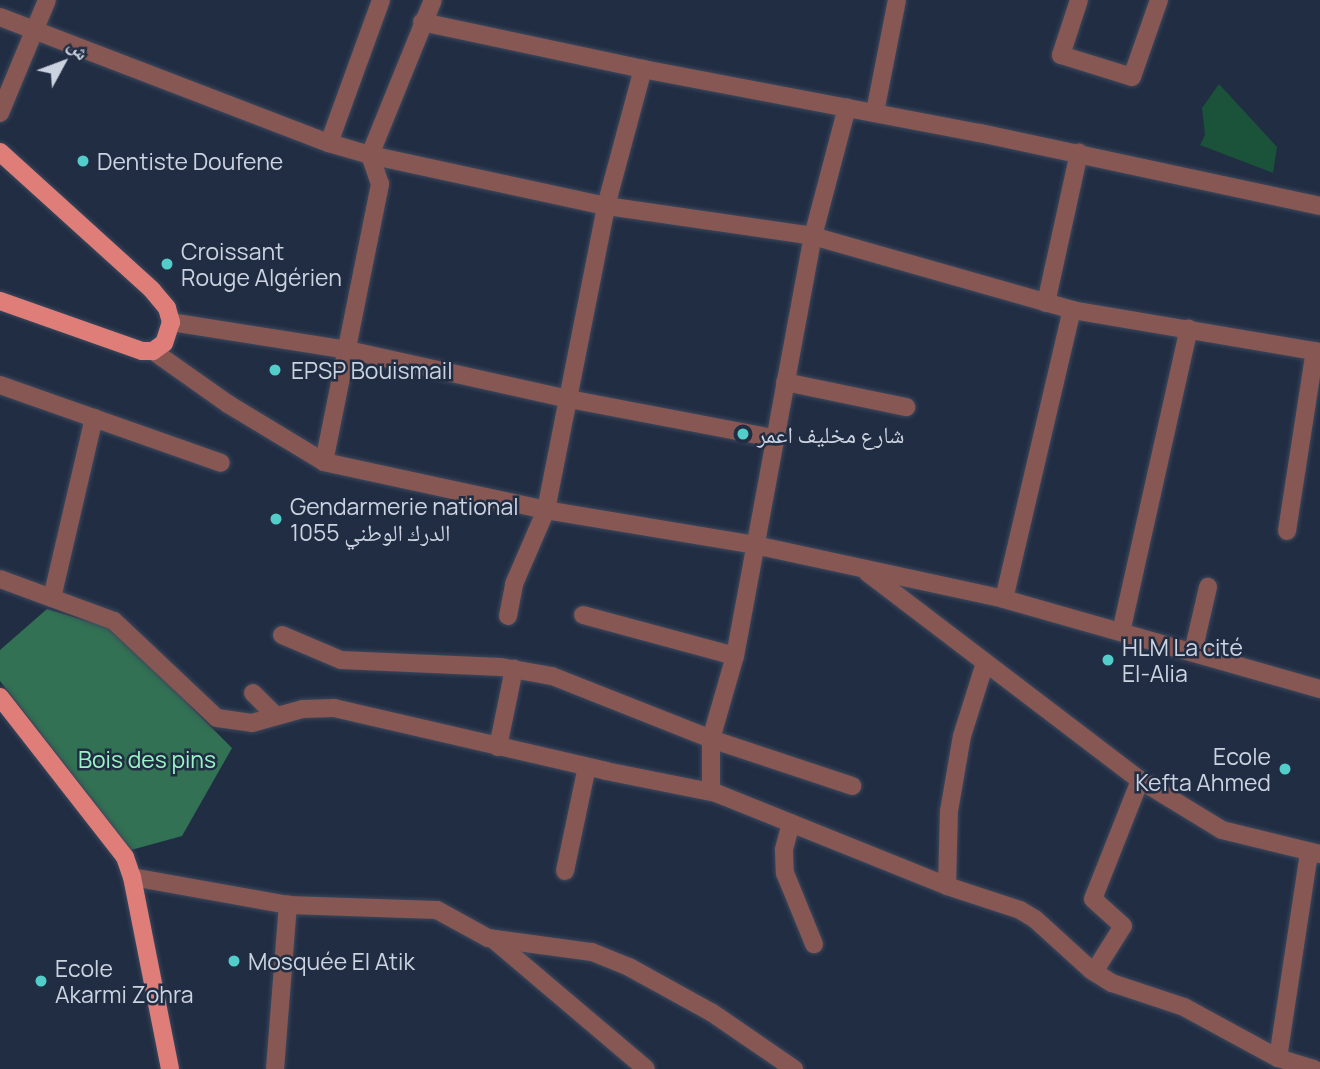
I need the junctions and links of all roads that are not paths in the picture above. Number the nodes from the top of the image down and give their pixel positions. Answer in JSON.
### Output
{"nodes":[{"id":1,"x":47,"y":0,"type":"edge"},
{"id":2,"x":381,"y":0,"type":"edge"},
{"id":3,"x":433,"y":0,"type":"edge"},
{"id":4,"x":897,"y":0,"type":"edge"},
{"id":5,"x":1079,"y":0,"type":"edge"},
{"id":6,"x":1159,"y":0,"type":"edge"},
{"id":7,"x":0,"y":17,"type":"edge"},
{"id":8,"x":422,"y":22,"type":"junction"},
{"id":9,"x":35,"y":31,"type":"junction"},
{"id":10,"x":643,"y":69,"type":"junction"},
{"id":11,"x":847,"y":107,"type":"junction"},
{"id":12,"x":875,"y":112,"type":"junction"},
{"id":13,"x":0,"y":113,"type":"edge"},
{"id":14,"x":329,"y":143,"type":"junction"},
{"id":15,"x":0,"y":152,"type":"edge"},
{"id":16,"x":1079,"y":153,"type":"junction"},
{"id":17,"x":370,"y":155,"type":"junction"},
{"id":18,"x":606,"y":206,"type":"junction"},
{"id":19,"x":1320,"y":206,"type":"edge"},
{"id":20,"x":813,"y":236,"type":"junction"},
{"id":21,"x":0,"y":301,"type":"edge"},
{"id":22,"x":1046,"y":303,"type":"junction"},
{"id":23,"x":1072,"y":310,"type":"junction"},
{"id":24,"x":171,"y":322,"type":"junction"},
{"id":25,"x":1189,"y":329,"type":"junction"},
{"id":26,"x":348,"y":350,"type":"junction"},
{"id":27,"x":153,"y":351,"type":"junction"},
{"id":28,"x":1317,"y":351,"type":"edge"},
{"id":29,"x":785,"y":382,"type":"junction"},
{"id":30,"x":0,"y":385,"type":"edge"},
{"id":31,"x":569,"y":399,"type":"junction"},
{"id":32,"x":906,"y":407,"type":"dead end"},
{"id":33,"x":94,"y":418,"type":"junction"},
{"id":34,"x":773,"y":438,"type":"junction"},
{"id":35,"x":324,"y":462,"type":"junction"},
{"id":36,"x":221,"y":463,"type":"dead end"},
{"id":37,"x":546,"y":510,"type":"junction"},
{"id":38,"x":1287,"y":531,"type":"dead end"},
{"id":39,"x":755,"y":545,"type":"junction"},
{"id":40,"x":864,"y":570,"type":"junction"},
{"id":41,"x":0,"y":579,"type":"edge"},
{"id":42,"x":1208,"y":587,"type":"dead end"},
{"id":43,"x":52,"y":598,"type":"junction"},
{"id":44,"x":1004,"y":599,"type":"junction"},
{"id":45,"x":583,"y":615,"type":"dead end"},
{"id":46,"x":508,"y":617,"type":"dead end"},
{"id":47,"x":1121,"y":632,"type":"junction"},
{"id":48,"x":282,"y":635,"type":"dead end"},
{"id":49,"x":1193,"y":652,"type":"junction"},
{"id":50,"x":735,"y":656,"type":"junction"},
{"id":51,"x":985,"y":663,"type":"junction"},
{"id":52,"x":514,"y":669,"type":"junction"},
{"id":53,"x":1320,"y":689,"type":"edge"},
{"id":54,"x":253,"y":693,"type":"dead end"},
{"id":55,"x":0,"y":696,"type":"edge"},
{"id":56,"x":275,"y":715,"type":"junction"},
{"id":57,"x":712,"y":739,"type":"junction"},
{"id":58,"x":498,"y":747,"type":"junction"},
{"id":59,"x":587,"y":767,"type":"junction"},
{"id":60,"x":1140,"y":780,"type":"junction"},
{"id":61,"x":852,"y":786,"type":"dead end"},
{"id":62,"x":711,"y":791,"type":"junction"},
{"id":63,"x":791,"y":823,"type":"junction"},
{"id":64,"x":1315,"y":853,"type":"edge"},
{"id":65,"x":565,"y":871,"type":"dead end"},
{"id":66,"x":132,"y":877,"type":"junction"},
{"id":67,"x":947,"y":886,"type":"junction"},
{"id":68,"x":288,"y":905,"type":"junction"},
{"id":69,"x":493,"y":939,"type":"junction"},
{"id":70,"x":814,"y":944,"type":"dead end"},
{"id":71,"x":1094,"y":972,"type":"junction"},
{"id":72,"x":1278,"y":1058,"type":"junction"},
{"id":73,"x":170,"y":1069,"type":"edge"},
{"id":74,"x":275,"y":1069,"type":"edge"},
{"id":75,"x":646,"y":1069,"type":"edge"},
{"id":76,"x":794,"y":1069,"type":"edge"},
{"id":77,"x":1314,"y":1069,"type":"edge"}],
"edges":[{"from":1,"to":9,"type":"street"},
{"from":2,"to":14,"type":"street"},
{"from":3,"to":8,"type":"street"},
{"from":4,"to":12,"type":"street"},
{"from":5,"to":6,"type":"street"},
{"from":7,"to":9,"type":"street"},
{"from":8,"to":10,"type":"street"},
{"from":8,"to":17,"type":"street"},
{"from":9,"to":13,"type":"street"},
{"from":9,"to":14,"type":"street"},
{"from":10,"to":11,"type":"street"},
{"from":10,"to":18,"type":"street"},
{"from":11,"to":12,"type":"street"},
{"from":11,"to":20,"type":"street"},
{"from":12,"to":16,"type":"street"},
{"from":14,"to":17,"type":"street"},
{"from":15,"to":24,"type":"main road"},
{"from":16,"to":19,"type":"street"},
{"from":16,"to":22,"type":"street"},
{"from":17,"to":18,"type":"street"},
{"from":17,"to":26,"type":"street"},
{"from":18,"to":20,"type":"street"},
{"from":18,"to":31,"type":"street"},
{"from":20,"to":22,"type":"street"},
{"from":20,"to":29,"type":"street"},
{"from":21,"to":27,"type":"main road"},
{"from":22,"to":23,"type":"street"},
{"from":23,"to":25,"type":"street"},
{"from":23,"to":44,"type":"street"},
{"from":24,"to":26,"type":"street"},
{"from":24,"to":27,"type":"main road"},
{"from":25,"to":28,"type":"street"},
{"from":25,"to":47,"type":"street"},
{"from":26,"to":31,"type":"street"},
{"from":26,"to":35,"type":"street"},
{"from":27,"to":35,"type":"street"},
{"from":28,"to":38,"type":"street"},
{"from":29,"to":32,"type":"street"},
{"from":29,"to":34,"type":"street"},
{"from":30,"to":33,"type":"street"},
{"from":31,"to":34,"type":"street"},
{"from":31,"to":37,"type":"street"},
{"from":33,"to":36,"type":"street"},
{"from":33,"to":43,"type":"street"},
{"from":34,"to":39,"type":"street"},
{"from":35,"to":37,"type":"street"},
{"from":37,"to":39,"type":"street"},
{"from":37,"to":46,"type":"street"},
{"from":39,"to":40,"type":"street"},
{"from":39,"to":50,"type":"street"},
{"from":40,"to":44,"type":"street"},
{"from":40,"to":51,"type":"street"},
{"from":41,"to":43,"type":"street"},
{"from":42,"to":49,"type":"street"},
{"from":43,"to":56,"type":"street"},
{"from":44,"to":47,"type":"street"},
{"from":45,"to":50,"type":"street"},
{"from":47,"to":49,"type":"street"},
{"from":48,"to":52,"type":"street"},
{"from":49,"to":53,"type":"street"},
{"from":50,"to":57,"type":"street"},
{"from":51,"to":60,"type":"street"},
{"from":51,"to":67,"type":"street"},
{"from":52,"to":57,"type":"street"},
{"from":52,"to":58,"type":"street"},
{"from":54,"to":56,"type":"street"},
{"from":55,"to":66,"type":"main road"},
{"from":56,"to":58,"type":"street"},
{"from":57,"to":61,"type":"street"},
{"from":57,"to":62,"type":"street"},
{"from":58,"to":59,"type":"street"},
{"from":59,"to":62,"type":"street"},
{"from":59,"to":65,"type":"street"},
{"from":60,"to":64,"type":"street"},
{"from":60,"to":71,"type":"street"},
{"from":62,"to":63,"type":"street"},
{"from":63,"to":67,"type":"street"},
{"from":63,"to":70,"type":"street"},
{"from":64,"to":72,"type":"street"},
{"from":66,"to":68,"type":"street"},
{"from":66,"to":73,"type":"main road"},
{"from":67,"to":71,"type":"street"},
{"from":68,"to":69,"type":"street"},
{"from":68,"to":74,"type":"street"},
{"from":69,"to":75,"type":"street"},
{"from":69,"to":76,"type":"street"},
{"from":71,"to":72,"type":"street"},
{"from":72,"to":77,"type":"street"}]}
